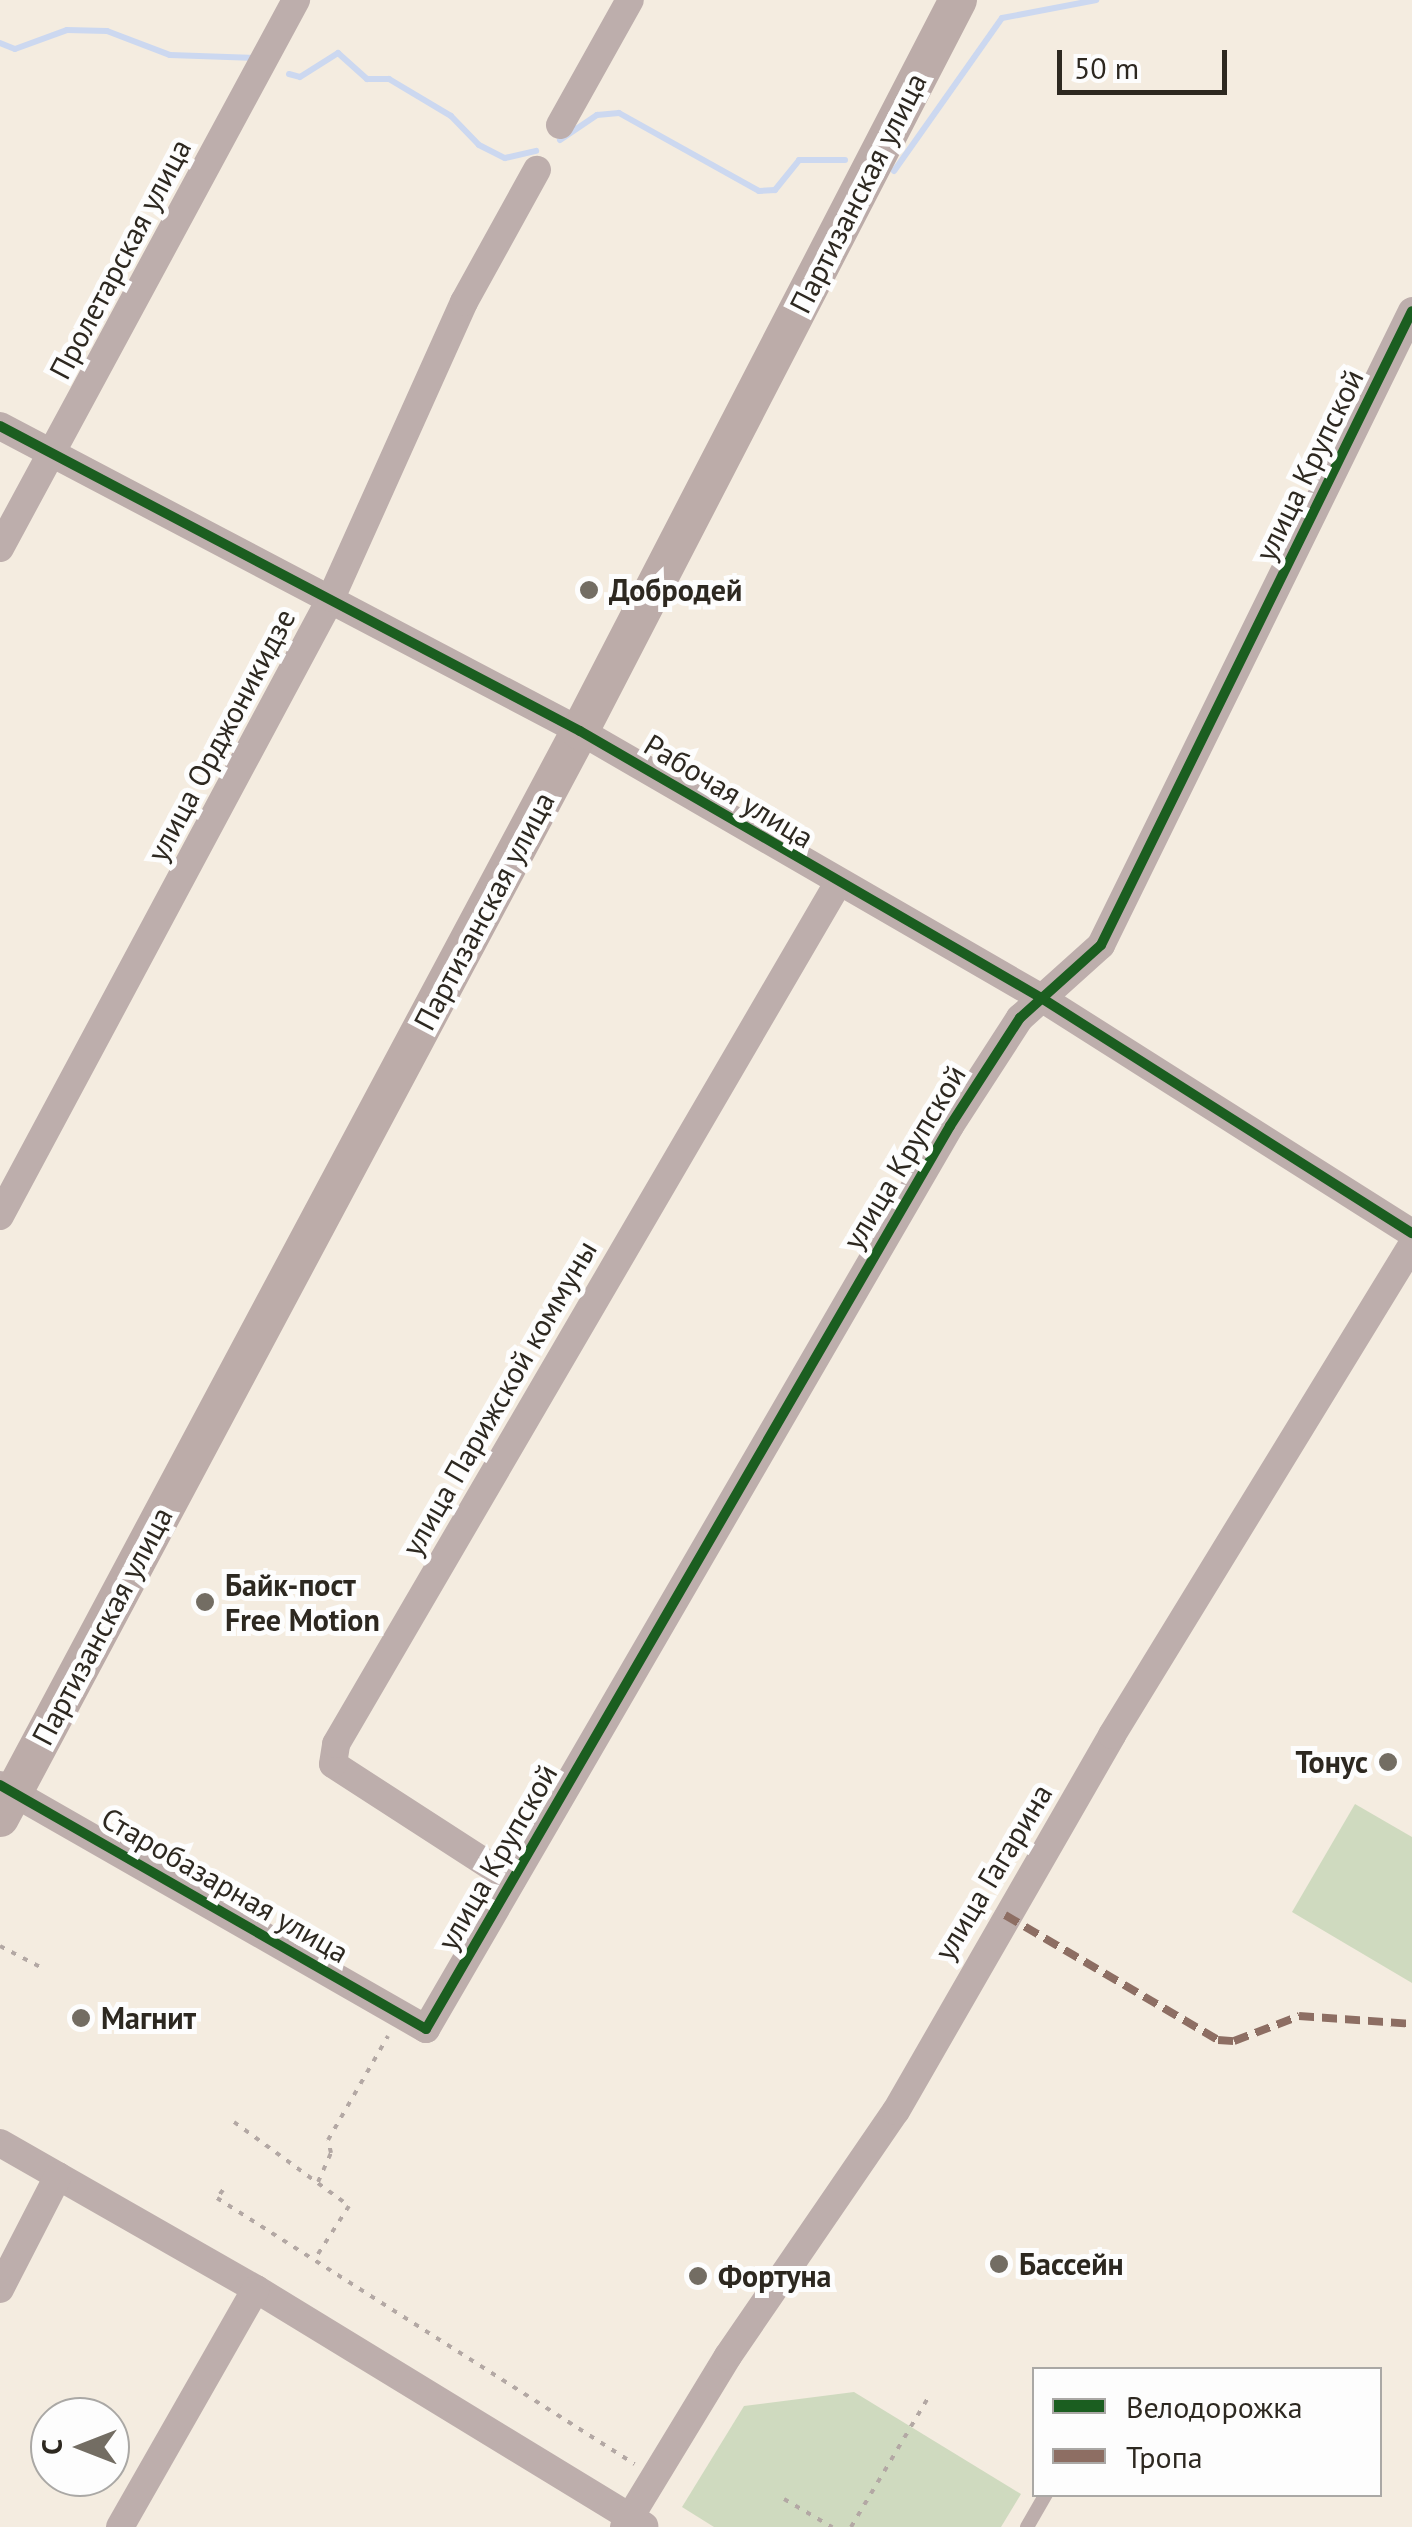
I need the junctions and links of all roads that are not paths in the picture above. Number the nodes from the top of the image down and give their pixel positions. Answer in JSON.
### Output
{"nodes":[{"id":1,"x":296,"y":0,"type":"edge"},
{"id":2,"x":630,"y":0,"type":"edge"},
{"id":3,"x":958,"y":0,"type":"edge"},
{"id":4,"x":560,"y":125,"type":"dead end"},
{"id":5,"x":537,"y":170,"type":"dead end"},
{"id":6,"x":1412,"y":311,"type":"edge"},
{"id":7,"x":0,"y":426,"type":"edge"},
{"id":8,"x":52,"y":453,"type":"junction"},
{"id":9,"x":0,"y":548,"type":"edge"},
{"id":10,"x":331,"y":598,"type":"junction"},
{"id":11,"x":580,"y":731,"type":"junction"},
{"id":12,"x":838,"y":885,"type":"junction"},
{"id":13,"x":1044,"y":998,"type":"junction"},
{"id":14,"x":0,"y":1216,"type":"edge"},
{"id":15,"x":1412,"y":1233,"type":"edge"},
{"id":16,"x":1412,"y":1245,"type":"edge"},
{"id":17,"x":4,"y":1798,"type":"edge"},
{"id":18,"x":512,"y":1880,"type":"junction"},
{"id":19,"x":426,"y":2029,"type":"joint"},
{"id":20,"x":0,"y":2143,"type":"edge"},
{"id":21,"x":58,"y":2176,"type":"junction"},
{"id":22,"x":256,"y":2289,"type":"junction"},
{"id":23,"x":0,"y":2290,"type":"edge"},
{"id":24,"x":1044,"y":2497,"type":"edge"},
{"id":25,"x":633,"y":2524,"type":"edge"},
{"id":26,"x":120,"y":2527,"type":"edge"},
{"id":27,"x":1027,"y":2527,"type":"edge"}],
"edges":[{"from":1,"to":8,"type":"street","name":"Пролетарская улица"},
{"from":2,"to":4,"type":"street"},
{"from":3,"to":11,"type":"main road","name":"Партизанская улица"},
{"from":5,"to":10,"type":"street","name":"улица Орджоникидзе"},
{"from":6,"to":13,"type":"street","name":"улица Крупской"},
{"from":7,"to":8,"type":"street","name":"Рабочая улица"},
{"from":8,"to":9,"type":"street","name":"Пролетарская улица"},
{"from":8,"to":10,"type":"street","name":"Рабочая улица"},
{"from":10,"to":11,"type":"street","name":"Рабочая улица"},
{"from":10,"to":14,"type":"street","name":"улица Орджоникидзе"},
{"from":11,"to":12,"type":"street","name":"Рабочая улица"},
{"from":11,"to":17,"type":"main road","name":"Партизанская улица"},
{"from":12,"to":13,"type":"street","name":"Рабочая улица"},
{"from":12,"to":18,"type":"street","name":"улица Парижской коммуны"},
{"from":13,"to":15,"type":"street","name":"Рабочая улица"},
{"from":13,"to":18,"type":"street","name":"улица Крупской"},
{"from":16,"to":25,"type":"street","name":"улица Гагарина"},
{"from":17,"to":19,"type":"street","name":"Старобазарная улица"},
{"from":18,"to":19,"type":"street","name":"улица Крупской"},
{"from":20,"to":21,"type":"street"},
{"from":21,"to":22,"type":"street"},
{"from":21,"to":23,"type":"street"},
{"from":22,"to":25,"type":"street"},
{"from":22,"to":26,"type":"street"},
{"from":24,"to":27,"type":"lane"}]}
